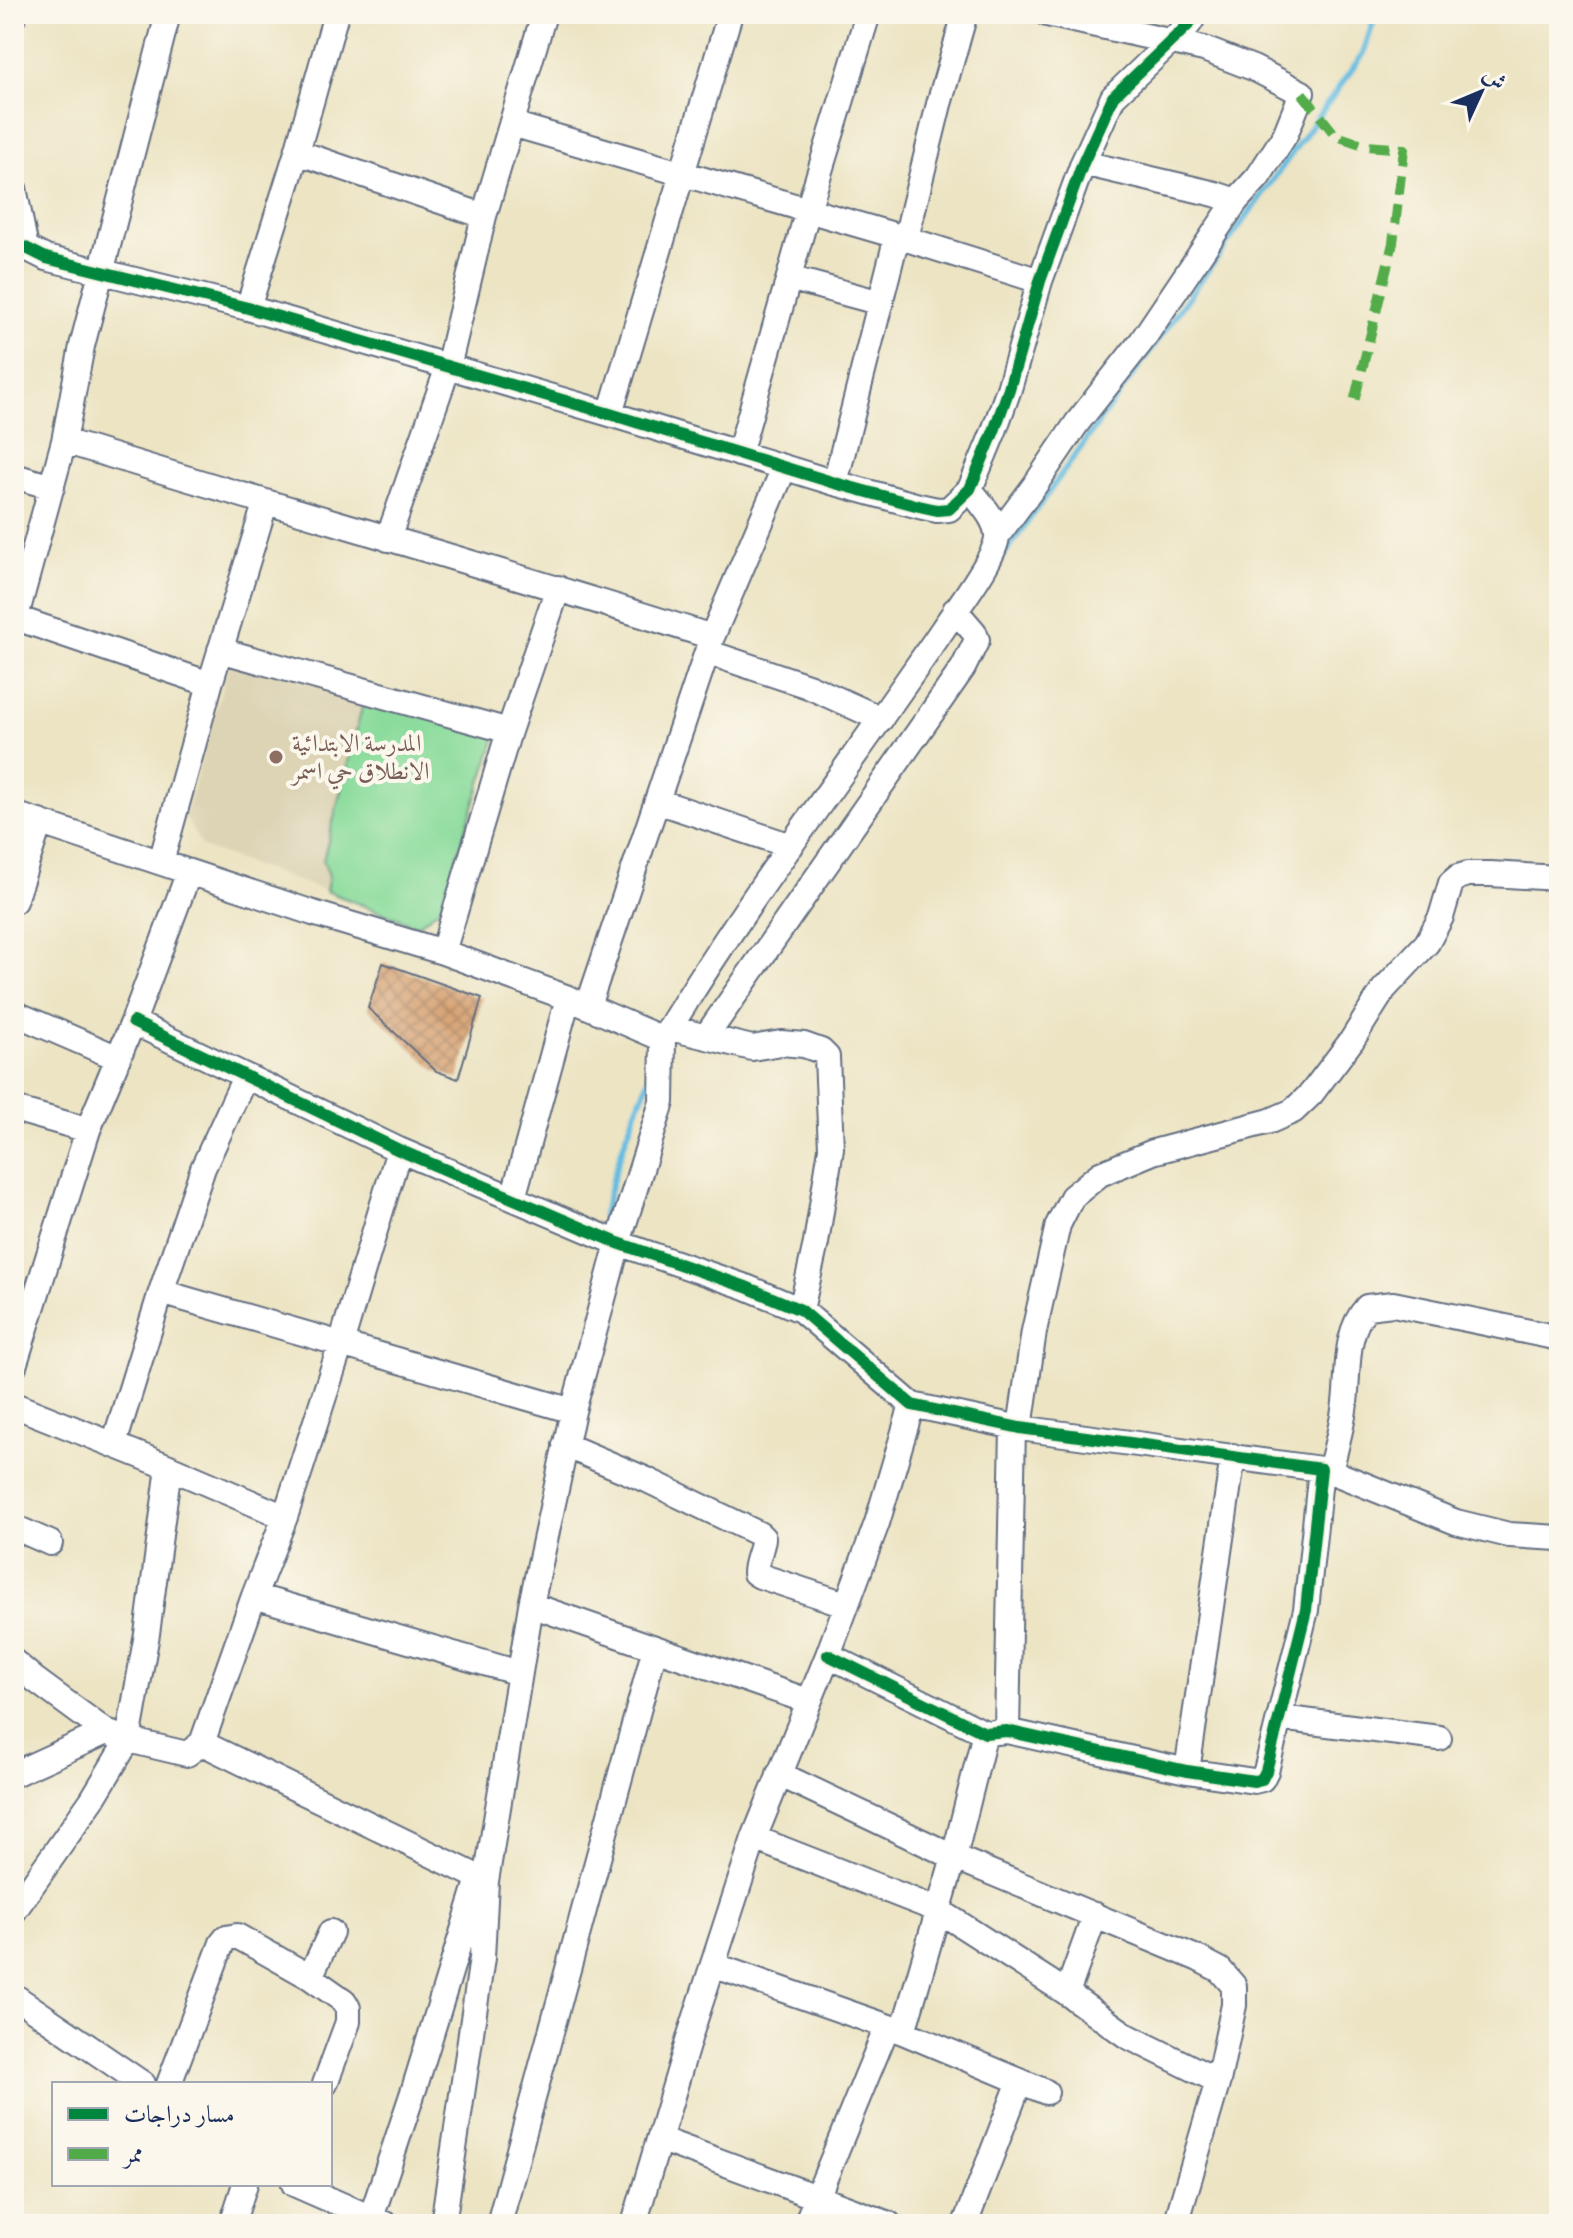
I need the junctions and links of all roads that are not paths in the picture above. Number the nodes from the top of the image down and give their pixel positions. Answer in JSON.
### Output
{"nodes":[{"id":1,"x":168,"y":14,"type":"edge"},
{"id":2,"x":336,"y":14,"type":"edge"},
{"id":3,"x":544,"y":14,"type":"edge"},
{"id":4,"x":730,"y":14,"type":"edge"},
{"id":5,"x":868,"y":14,"type":"edge"},
{"id":6,"x":965,"y":14,"type":"edge"},
{"id":7,"x":1047,"y":14,"type":"edge"},
{"id":8,"x":1195,"y":14,"type":"edge"},
{"id":9,"x":1171,"y":41,"type":"junction"},
{"id":10,"x":512,"y":124,"type":"junction"},
{"id":11,"x":297,"y":152,"type":"junction"},
{"id":12,"x":1083,"y":163,"type":"junction"},
{"id":13,"x":681,"y":174,"type":"junction"},
{"id":14,"x":14,"y":188,"type":"edge"},
{"id":15,"x":1236,"y":201,"type":"junction"},
{"id":16,"x":808,"y":210,"type":"junction"},
{"id":17,"x":484,"y":216,"type":"junction"},
{"id":18,"x":901,"y":237,"type":"junction"},
{"id":19,"x":20,"y":246,"type":"edge"},
{"id":20,"x":102,"y":272,"type":"junction"},
{"id":21,"x":789,"y":278,"type":"junction"},
{"id":22,"x":1040,"y":281,"type":"junction"},
{"id":23,"x":881,"y":303,"type":"junction"},
{"id":24,"x":248,"y":308,"type":"junction"},
{"id":25,"x":448,"y":367,"type":"junction"},
{"id":26,"x":610,"y":414,"type":"junction"},
{"id":27,"x":64,"y":441,"type":"junction"},
{"id":28,"x":739,"y":454,"type":"junction"},
{"id":29,"x":784,"y":468,"type":"junction"},
{"id":30,"x":14,"y":476,"type":"edge"},
{"id":31,"x":835,"y":483,"type":"junction"},
{"id":32,"x":52,"y":487,"type":"junction"},
{"id":33,"x":970,"y":489,"type":"junction"},
{"id":34,"x":265,"y":504,"type":"junction"},
{"id":35,"x":997,"y":536,"type":"junction"},
{"id":36,"x":388,"y":539,"type":"junction"},
{"id":37,"x":558,"y":588,"type":"junction"},
{"id":38,"x":955,"y":610,"type":"junction"},
{"id":39,"x":15,"y":621,"type":"edge"},
{"id":40,"x":709,"y":644,"type":"junction"},
{"id":41,"x":220,"y":650,"type":"junction"},
{"id":42,"x":210,"y":684,"type":"junction"},
{"id":43,"x":881,"y":719,"type":"junction"},
{"id":44,"x":509,"y":731,"type":"junction"},
{"id":45,"x":657,"y":801,"type":"junction"},
{"id":46,"x":14,"y":814,"type":"edge"},
{"id":47,"x":40,"y":822,"type":"junction"},
{"id":48,"x":791,"y":846,"type":"junction"},
{"id":49,"x":161,"y":862,"type":"junction"},
{"id":50,"x":189,"y":872,"type":"junction"},
{"id":51,"x":1559,"y":878,"type":"edge"},
{"id":52,"x":14,"y":901,"type":"edge"},
{"id":53,"x":443,"y":952,"type":"junction"},
{"id":54,"x":578,"y":1002,"type":"junction"},
{"id":55,"x":14,"y":1013,"type":"edge"},
{"id":56,"x":133,"y":1022,"type":"junction"},
{"id":57,"x":666,"y":1034,"type":"junction"},
{"id":58,"x":707,"y":1035,"type":"junction"},
{"id":59,"x":118,"y":1058,"type":"junction"},
{"id":60,"x":245,"y":1077,"type":"junction"},
{"id":61,"x":14,"y":1109,"type":"edge"},
{"id":62,"x":88,"y":1130,"type":"junction"},
{"id":63,"x":399,"y":1150,"type":"junction"},
{"id":64,"x":513,"y":1198,"type":"junction"},
{"id":65,"x":618,"y":1243,"type":"junction"},
{"id":66,"x":161,"y":1292,"type":"junction"},
{"id":67,"x":801,"y":1310,"type":"junction"},
{"id":68,"x":1559,"y":1338,"type":"edge"},
{"id":69,"x":341,"y":1344,"type":"junction"},
{"id":70,"x":14,"y":1366,"type":"edge"},
{"id":71,"x":14,"y":1405,"type":"edge"},
{"id":72,"x":912,"y":1405,"type":"junction"},
{"id":73,"x":573,"y":1411,"type":"junction"},
{"id":74,"x":1017,"y":1427,"type":"junction"},
{"id":75,"x":114,"y":1444,"type":"junction"},
{"id":76,"x":565,"y":1445,"type":"junction"},
{"id":77,"x":1233,"y":1456,"type":"junction"},
{"id":78,"x":169,"y":1467,"type":"junction"},
{"id":79,"x":1325,"y":1470,"type":"junction"},
{"id":80,"x":285,"y":1517,"type":"junction"},
{"id":81,"x":14,"y":1527,"type":"edge"},
{"id":82,"x":1559,"y":1538,"type":"edge"},
{"id":83,"x":50,"y":1543,"type":"dead end"},
{"id":84,"x":254,"y":1596,"type":"junction"},
{"id":85,"x":845,"y":1604,"type":"junction"},
{"id":86,"x":531,"y":1605,"type":"junction"},
{"id":87,"x":655,"y":1648,"type":"junction"},
{"id":88,"x":828,"y":1655,"type":"junction"},
{"id":89,"x":14,"y":1662,"type":"edge"},
{"id":90,"x":519,"y":1673,"type":"junction"},
{"id":91,"x":808,"y":1701,"type":"junction"},
{"id":92,"x":1280,"y":1718,"type":"junction"},
{"id":93,"x":996,"y":1732,"type":"junction"},
{"id":94,"x":117,"y":1736,"type":"junction"},
{"id":95,"x":1439,"y":1738,"type":"dead end"},
{"id":96,"x":202,"y":1743,"type":"junction"},
{"id":97,"x":1187,"y":1771,"type":"junction"},
{"id":98,"x":14,"y":1774,"type":"edge"},
{"id":99,"x":779,"y":1774,"type":"junction"},
{"id":100,"x":754,"y":1838,"type":"junction"},
{"id":101,"x":954,"y":1857,"type":"junction"},
{"id":102,"x":483,"y":1880,"type":"junction"},
{"id":103,"x":938,"y":1910,"type":"junction"},
{"id":104,"x":14,"y":1911,"type":"edge"},
{"id":105,"x":1095,"y":1915,"type":"junction"},
{"id":106,"x":331,"y":1932,"type":"dead end"},
{"id":107,"x":713,"y":1965,"type":"junction"},
{"id":108,"x":310,"y":1977,"type":"junction"},
{"id":109,"x":1067,"y":1993,"type":"junction"},
{"id":110,"x":14,"y":1996,"type":"edge"},
{"id":111,"x":895,"y":2030,"type":"junction"},
{"id":112,"x":1020,"y":2081,"type":"junction"},
{"id":113,"x":1218,"y":2081,"type":"junction"},
{"id":114,"x":140,"y":2082,"type":"edge"},
{"id":115,"x":170,"y":2082,"type":"edge"},
{"id":116,"x":326,"y":2082,"type":"edge"},
{"id":117,"x":1046,"y":2092,"type":"dead end"},
{"id":118,"x":659,"y":2139,"type":"junction"},
{"id":119,"x":244,"y":2186,"type":"edge"},
{"id":120,"x":299,"y":2186,"type":"edge"},
{"id":121,"x":817,"y":2197,"type":"junction"},
{"id":122,"x":378,"y":2221,"type":"edge"},
{"id":123,"x":974,"y":2222,"type":"edge"},
{"id":124,"x":232,"y":2224,"type":"edge"},
{"id":125,"x":443,"y":2224,"type":"edge"},
{"id":126,"x":499,"y":2224,"type":"edge"},
{"id":127,"x":634,"y":2224,"type":"edge"},
{"id":128,"x":806,"y":2224,"type":"edge"},
{"id":129,"x":889,"y":2224,"type":"edge"},
{"id":130,"x":1176,"y":2224,"type":"edge"}],
"edges":[{"from":1,"to":20,"type":"street"},
{"from":2,"to":11,"type":"street"},
{"from":3,"to":10,"type":"street"},
{"from":4,"to":13,"type":"street"},
{"from":5,"to":16,"type":"street"},
{"from":6,"to":18,"type":"street"},
{"from":7,"to":9,"type":"street"},
{"from":8,"to":9,"type":"street"},
{"from":9,"to":12,"type":"street"},
{"from":9,"to":15,"type":"street"},
{"from":10,"to":13,"type":"street"},
{"from":10,"to":17,"type":"street"},
{"from":11,"to":17,"type":"street"},
{"from":11,"to":24,"type":"street"},
{"from":12,"to":15,"type":"street"},
{"from":12,"to":22,"type":"street"},
{"from":13,"to":16,"type":"street"},
{"from":13,"to":26,"type":"street"},
{"from":14,"to":19,"type":"street"},
{"from":15,"to":35,"type":"street"},
{"from":16,"to":18,"type":"street"},
{"from":16,"to":21,"type":"street"},
{"from":17,"to":25,"type":"street"},
{"from":18,"to":22,"type":"street"},
{"from":18,"to":23,"type":"street"},
{"from":19,"to":20,"type":"street"},
{"from":20,"to":24,"type":"street"},
{"from":20,"to":27,"type":"street"},
{"from":21,"to":23,"type":"street"},
{"from":21,"to":28,"type":"street"},
{"from":22,"to":33,"type":"street"},
{"from":23,"to":31,"type":"street"},
{"from":24,"to":25,"type":"street"},
{"from":25,"to":26,"type":"street"},
{"from":25,"to":36,"type":"street"},
{"from":26,"to":28,"type":"street"},
{"from":27,"to":32,"type":"street"},
{"from":27,"to":34,"type":"street"},
{"from":28,"to":29,"type":"street"},
{"from":29,"to":31,"type":"street"},
{"from":29,"to":40,"type":"street"},
{"from":30,"to":32,"type":"street"},
{"from":31,"to":33,"type":"street"},
{"from":32,"to":39,"type":"street"},
{"from":33,"to":35,"type":"street"},
{"from":34,"to":36,"type":"street"},
{"from":34,"to":41,"type":"street"},
{"from":35,"to":38,"type":"street"},
{"from":36,"to":37,"type":"street"},
{"from":37,"to":40,"type":"street"},
{"from":37,"to":44,"type":"street"},
{"from":38,"to":43,"type":"street"},
{"from":38,"to":58,"type":"street"},
{"from":39,"to":42,"type":"street"},
{"from":40,"to":43,"type":"street"},
{"from":40,"to":45,"type":"street"},
{"from":41,"to":42,"type":"street"},
{"from":41,"to":44,"type":"street"},
{"from":42,"to":49,"type":"street"},
{"from":43,"to":48,"type":"street"},
{"from":44,"to":53,"type":"street"},
{"from":45,"to":48,"type":"street"},
{"from":45,"to":54,"type":"street"},
{"from":46,"to":47,"type":"street"},
{"from":47,"to":49,"type":"street"},
{"from":47,"to":52,"type":"street"},
{"from":48,"to":57,"type":"street"},
{"from":49,"to":50,"type":"street"},
{"from":50,"to":53,"type":"street"},
{"from":50,"to":56,"type":"street"},
{"from":51,"to":74,"type":"street"},
{"from":53,"to":54,"type":"street"},
{"from":54,"to":57,"type":"street"},
{"from":54,"to":64,"type":"street"},
{"from":55,"to":59,"type":"street"},
{"from":56,"to":59,"type":"street"},
{"from":56,"to":60,"type":"street"},
{"from":57,"to":58,"type":"street"},
{"from":57,"to":65,"type":"street"},
{"from":58,"to":67,"type":"street"},
{"from":59,"to":62,"type":"street"},
{"from":60,"to":63,"type":"street"},
{"from":60,"to":66,"type":"street"},
{"from":61,"to":62,"type":"street"},
{"from":62,"to":70,"type":"street"},
{"from":63,"to":64,"type":"street"},
{"from":63,"to":69,"type":"street"},
{"from":64,"to":65,"type":"street"},
{"from":65,"to":67,"type":"street"},
{"from":65,"to":73,"type":"street"},
{"from":66,"to":69,"type":"street"},
{"from":66,"to":75,"type":"street"},
{"from":67,"to":72,"type":"street"},
{"from":68,"to":79,"type":"street"},
{"from":69,"to":73,"type":"street"},
{"from":69,"to":80,"type":"street"},
{"from":71,"to":75,"type":"street"},
{"from":72,"to":74,"type":"street"},
{"from":72,"to":85,"type":"street"},
{"from":73,"to":76,"type":"street"},
{"from":74,"to":77,"type":"street"},
{"from":74,"to":93,"type":"street"},
{"from":75,"to":78,"type":"street"},
{"from":76,"to":85,"type":"street"},
{"from":76,"to":86,"type":"street"},
{"from":77,"to":79,"type":"street"},
{"from":77,"to":97,"type":"street"},
{"from":78,"to":80,"type":"street"},
{"from":78,"to":94,"type":"street"},
{"from":79,"to":82,"type":"street"},
{"from":79,"to":92,"type":"street"},
{"from":80,"to":84,"type":"street"},
{"from":81,"to":83,"type":"street"},
{"from":84,"to":90,"type":"street"},
{"from":84,"to":96,"type":"street"},
{"from":85,"to":88,"type":"street"},
{"from":86,"to":87,"type":"street"},
{"from":86,"to":90,"type":"street"},
{"from":87,"to":91,"type":"street"},
{"from":87,"to":126,"type":"street"},
{"from":88,"to":91,"type":"street"},
{"from":88,"to":93,"type":"street"},
{"from":89,"to":94,"type":"street"},
{"from":90,"to":102,"type":"street"},
{"from":91,"to":99,"type":"street"},
{"from":92,"to":95,"type":"street"},
{"from":92,"to":97,"type":"street"},
{"from":93,"to":97,"type":"street"},
{"from":93,"to":101,"type":"street"},
{"from":94,"to":96,"type":"street"},
{"from":94,"to":98,"type":"street"},
{"from":94,"to":104,"type":"street"},
{"from":96,"to":102,"type":"street"},
{"from":99,"to":100,"type":"street"},
{"from":99,"to":101,"type":"street"},
{"from":100,"to":103,"type":"street"},
{"from":100,"to":107,"type":"street"},
{"from":101,"to":103,"type":"street"},
{"from":101,"to":105,"type":"street"},
{"from":102,"to":122,"type":"street"},
{"from":102,"to":125,"type":"street"},
{"from":103,"to":109,"type":"street"},
{"from":103,"to":111,"type":"street"},
{"from":105,"to":109,"type":"street"},
{"from":105,"to":113,"type":"street"},
{"from":106,"to":108,"type":"street"},
{"from":107,"to":111,"type":"street"},
{"from":107,"to":118,"type":"street"},
{"from":108,"to":115,"type":"street"},
{"from":108,"to":116,"type":"street"},
{"from":109,"to":113,"type":"street"},
{"from":110,"to":114,"type":"street"},
{"from":111,"to":112,"type":"street"},
{"from":111,"to":121,"type":"street"},
{"from":112,"to":117,"type":"street"},
{"from":112,"to":123,"type":"street"},
{"from":113,"to":130,"type":"street"},
{"from":118,"to":121,"type":"street"},
{"from":118,"to":127,"type":"street"},
{"from":119,"to":124,"type":"street"},
{"from":120,"to":122,"type":"street"},
{"from":121,"to":128,"type":"street"},
{"from":121,"to":129,"type":"street"}]}
